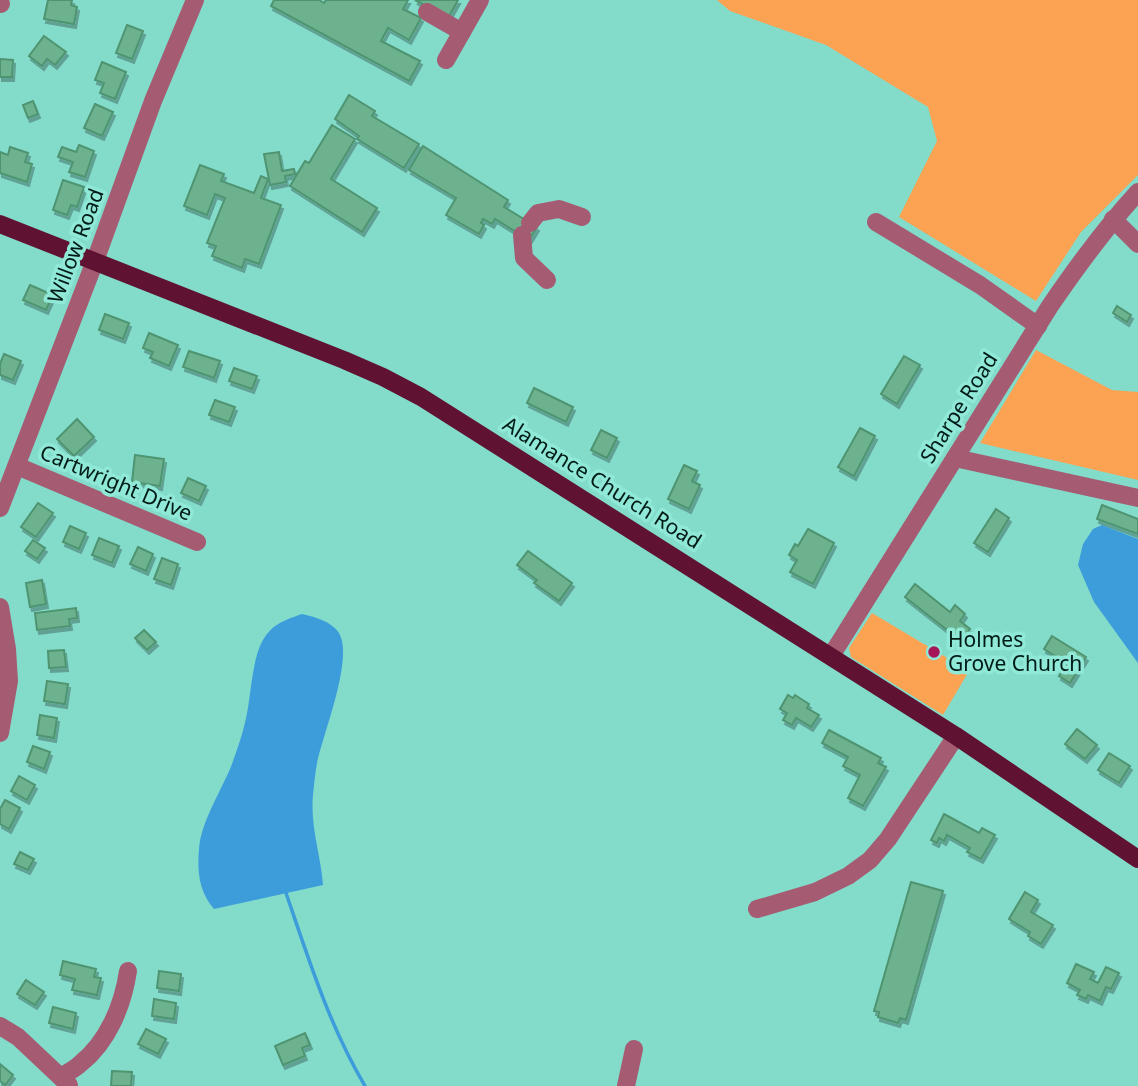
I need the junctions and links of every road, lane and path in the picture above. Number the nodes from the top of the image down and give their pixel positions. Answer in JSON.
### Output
{"nodes":[{"id":1,"x":195,"y":0,"type":"edge"},
{"id":2,"x":480,"y":0,"type":"edge"},
{"id":3,"x":427,"y":12,"type":"dead end"},
{"id":4,"x":462,"y":32,"type":"junction"},
{"id":5,"x":446,"y":60,"type":"dead end"},
{"id":6,"x":1138,"y":192,"type":"edge"},
{"id":7,"x":582,"y":217,"type":"dead end"},
{"id":8,"x":1113,"y":219,"type":"junction"},
{"id":9,"x":876,"y":222,"type":"dead end"},
{"id":10,"x":0,"y":224,"type":"edge"},
{"id":11,"x":1138,"y":244,"type":"edge"},
{"id":12,"x":95,"y":261,"type":"junction"},
{"id":13,"x":547,"y":280,"type":"dead end"},
{"id":14,"x":1038,"y":326,"type":"junction"},
{"id":15,"x":955,"y":458,"type":"junction"},
{"id":16,"x":17,"y":466,"type":"junction"},
{"id":17,"x":1138,"y":498,"type":"edge"},
{"id":18,"x":0,"y":508,"type":"edge"},
{"id":19,"x":197,"y":542,"type":"dead end"},
{"id":20,"x":0,"y":607,"type":"edge"},
{"id":21,"x":831,"y":656,"type":"junction"},
{"id":22,"x":2,"y":709,"type":"edge"},
{"id":23,"x":0,"y":733,"type":"edge"},
{"id":24,"x":956,"y":736,"type":"junction"},
{"id":25,"x":1138,"y":859,"type":"edge"},
{"id":26,"x":757,"y":909,"type":"dead end"},
{"id":27,"x":128,"y":971,"type":"dead end"},
{"id":28,"x":0,"y":1026,"type":"edge"},
{"id":29,"x":634,"y":1049,"type":"dead end"},
{"id":30,"x":65,"y":1081,"type":"edge"},
{"id":31,"x":626,"y":1086,"type":"edge"}],
"edges":[{"from":1,"to":12,"type":"street","name":"Willow Road"},
{"from":2,"to":4,"type":"street"},
{"from":3,"to":4,"type":"street"},
{"from":4,"to":5,"type":"street"},
{"from":6,"to":8,"type":"street","name":"Sharpe Road"},
{"from":7,"to":13,"type":"street"},
{"from":8,"to":11,"type":"street"},
{"from":8,"to":14,"type":"street","name":"Sharpe Road"},
{"from":9,"to":14,"type":"street"},
{"from":10,"to":12,"type":"main road","name":"Alamance Church Road"},
{"from":12,"to":16,"type":"street","name":"Willow Road"},
{"from":12,"to":21,"type":"main road","name":"Alamance Church Road"},
{"from":14,"to":15,"type":"street","name":"Sharpe Road"},
{"from":15,"to":17,"type":"street"},
{"from":15,"to":21,"type":"street","name":"Sharpe Road"},
{"from":16,"to":18,"type":"street","name":"Willow Road"},
{"from":16,"to":19,"type":"street","name":"Cartwright Drive"},
{"from":20,"to":22,"type":"street"},
{"from":21,"to":24,"type":"main road","name":"Alamance Church Road"},
{"from":22,"to":23,"type":"street"},
{"from":24,"to":25,"type":"main road","name":"Alamance Church Road"},
{"from":24,"to":26,"type":"street"},
{"from":27,"to":30,"type":"street"},
{"from":28,"to":30,"type":"street"},
{"from":29,"to":31,"type":"street"}]}
